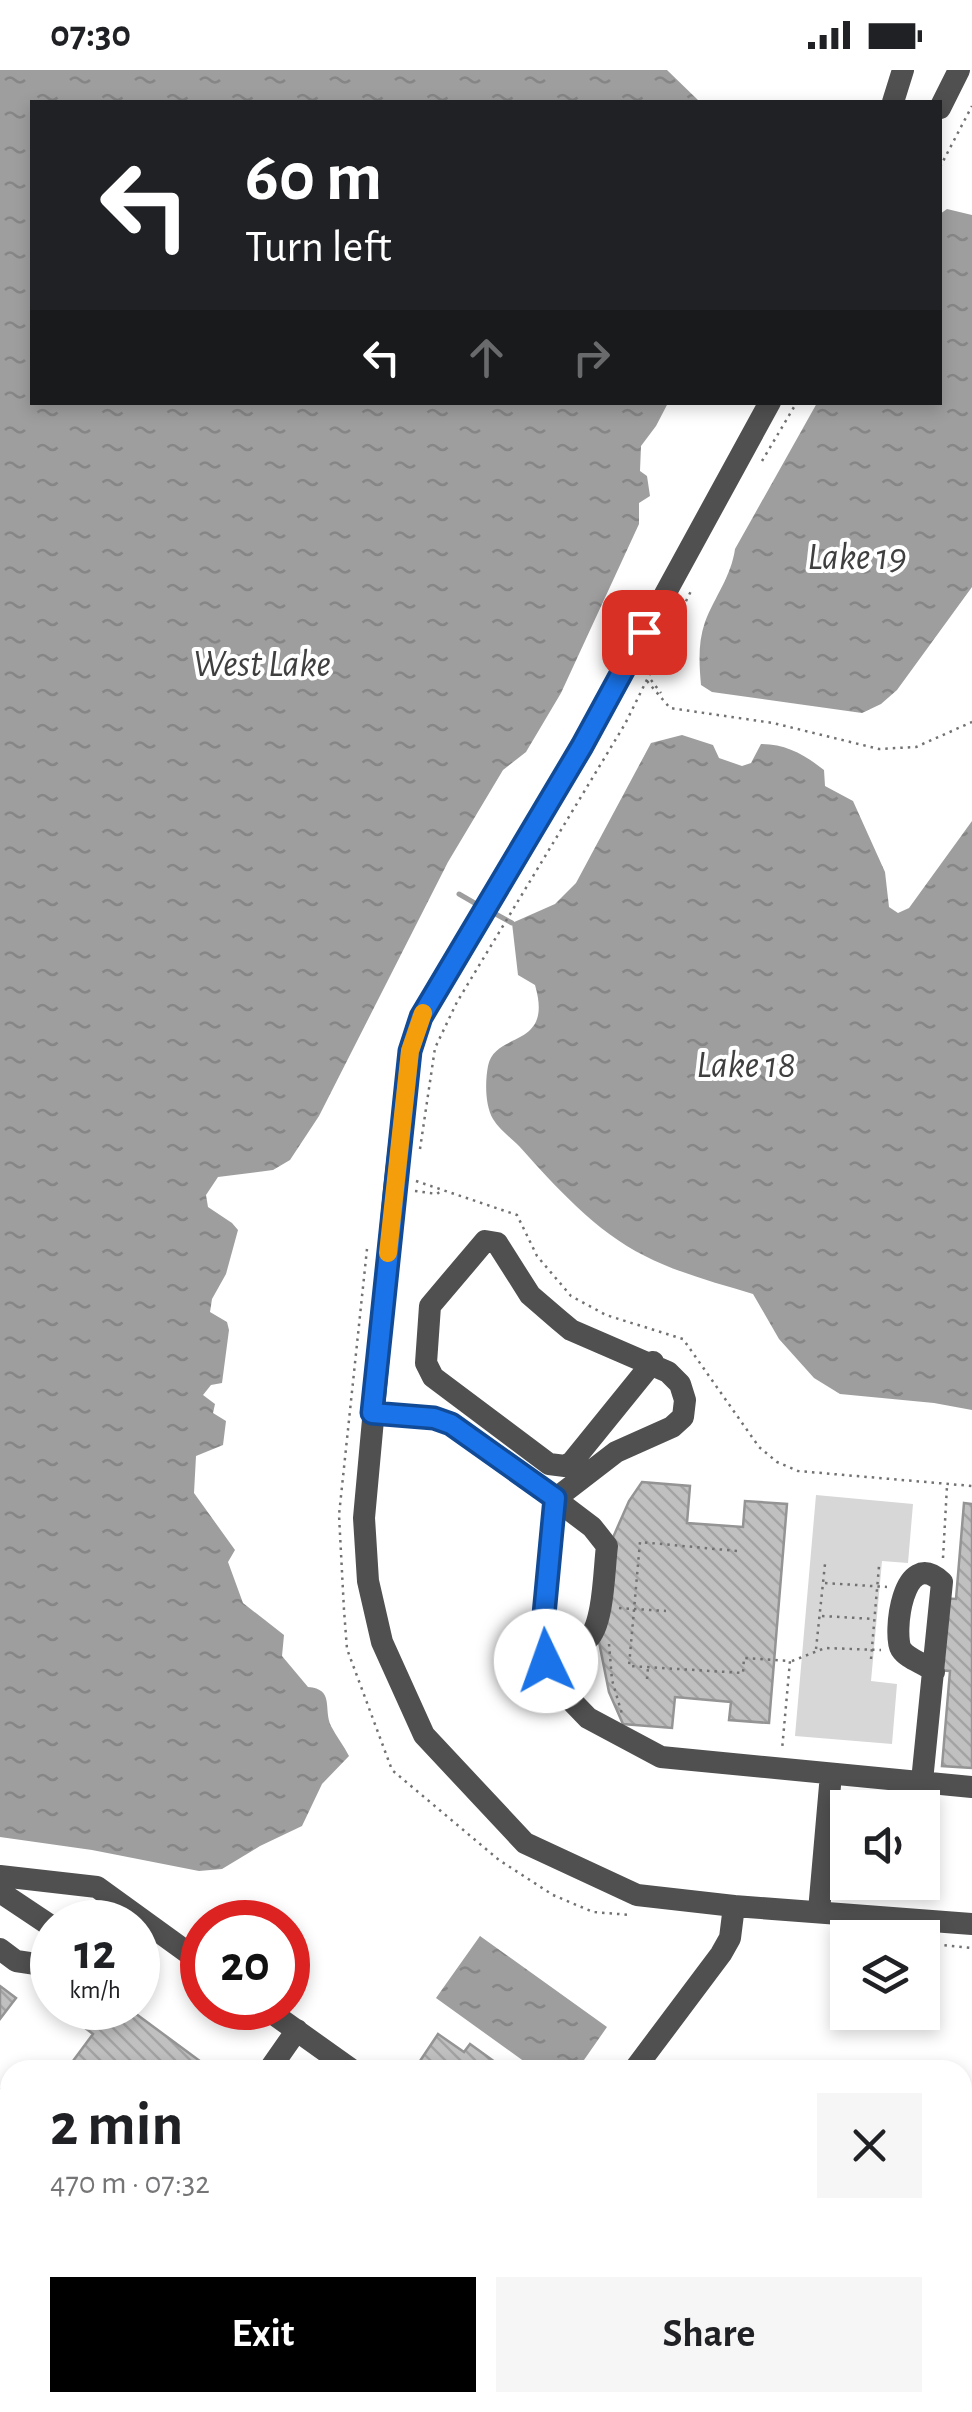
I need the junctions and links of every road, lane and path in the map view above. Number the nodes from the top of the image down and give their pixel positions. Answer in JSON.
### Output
{"nodes":[{"id":1,"x":904,"y":70,"type":"edge"},
{"id":2,"x":959,"y":70,"type":"edge"},
{"id":3,"x":894,"y":100,"type":"edge"},
{"id":4,"x":942,"y":104,"type":"edge"},
{"id":5,"x":972,"y":106,"type":"edge"},
{"id":6,"x":942,"y":162,"type":"edge"},
{"id":7,"x":768,"y":405,"type":"edge"},
{"id":8,"x":794,"y":405,"type":"edge"},
{"id":9,"x":763,"y":460,"type":"dead end"},
{"id":10,"x":694,"y":585,"type":"dead end"},
{"id":11,"x":648,"y":679,"type":"junction"},
{"id":12,"x":972,"y":722,"type":"edge"},
{"id":13,"x":420,"y":1150,"type":"dead end"},
{"id":14,"x":415,"y":1181,"type":"dead end"},
{"id":15,"x":444,"y":1190,"type":"junction"},
{"id":16,"x":414,"y":1191,"type":"dead end"},
{"id":17,"x":367,"y":1249,"type":"dead end"},
{"id":18,"x":653,"y":1362,"type":"junction"},
{"id":19,"x":372,"y":1413,"type":"junction"},
{"id":20,"x":948,"y":1484,"type":"junction"},
{"id":21,"x":972,"y":1486,"type":"edge"},
{"id":22,"x":555,"y":1498,"type":"junction"},
{"id":23,"x":738,"y":1550,"type":"dead end"},
{"id":24,"x":825,"y":1564,"type":"dead end"},
{"id":25,"x":879,"y":1566,"type":"dead end"},
{"id":26,"x":823,"y":1582,"type":"junction"},
{"id":27,"x":942,"y":1582,"type":"junction"},
{"id":28,"x":877,"y":1587,"type":"junction"},
{"id":29,"x":633,"y":1608,"type":"junction"},
{"id":30,"x":666,"y":1612,"type":"dead end"},
{"id":31,"x":820,"y":1616,"type":"junction"},
{"id":32,"x":874,"y":1619,"type":"junction"},
{"id":33,"x":816,"y":1650,"type":"junction"},
{"id":34,"x":872,"y":1650,"type":"junction"},
{"id":35,"x":904,"y":1652,"type":"junction"},
{"id":36,"x":871,"y":1659,"type":"dead end"},
{"id":37,"x":546,"y":1661,"type":"junction"},
{"id":38,"x":790,"y":1661,"type":"junction"},
{"id":39,"x":648,"y":1667,"type":"junction"},
{"id":40,"x":672,"y":1668,"type":"junction"},
{"id":41,"x":934,"y":1672,"type":"junction"},
{"id":42,"x":671,"y":1675,"type":"dead end"},
{"id":43,"x":647,"y":1679,"type":"dead end"},
{"id":44,"x":612,"y":1680,"type":"dead end"},
{"id":45,"x":622,"y":1714,"type":"dead end"},
{"id":46,"x":781,"y":1754,"type":"dead end"},
{"id":47,"x":831,"y":1774,"type":"junction"},
{"id":48,"x":922,"y":1781,"type":"junction"},
{"id":49,"x":972,"y":1787,"type":"edge"},
{"id":50,"x":0,"y":1876,"type":"edge"},
{"id":51,"x":0,"y":1892,"type":"edge"},
{"id":52,"x":734,"y":1906,"type":"junction"},
{"id":53,"x":819,"y":1910,"type":"junction"},
{"id":54,"x":30,"y":1912,"type":"edge"},
{"id":55,"x":633,"y":1916,"type":"dead end"},
{"id":56,"x":972,"y":1924,"type":"edge"},
{"id":57,"x":940,"y":1945,"type":"edge"},
{"id":58,"x":180,"y":1946,"type":"edge"},
{"id":59,"x":972,"y":1948,"type":"edge"},
{"id":60,"x":0,"y":1949,"type":"edge"},
{"id":61,"x":30,"y":1963,"type":"edge"},
{"id":62,"x":297,"y":2030,"type":"joint"},
{"id":63,"x":277,"y":2060,"type":"edge"},
{"id":64,"x":338,"y":2060,"type":"edge"},
{"id":65,"x":642,"y":2060,"type":"edge"}],
"edges":[{"from":1,"to":3,"type":"street"},
{"from":2,"to":4,"type":"street"},
{"from":5,"to":6,"type":"path"},
{"from":7,"to":19,"type":"street"},
{"from":8,"to":9,"type":"path"},
{"from":10,"to":11,"type":"path"},
{"from":11,"to":12,"type":"path"},
{"from":11,"to":13,"type":"path"},
{"from":14,"to":15,"type":"path"},
{"from":15,"to":16,"type":"path"},
{"from":15,"to":20,"type":"path"},
{"from":17,"to":55,"type":"path"},
{"from":18,"to":18,"type":"street"},
{"from":18,"to":22,"type":"street"},
{"from":19,"to":22,"type":"street"},
{"from":19,"to":52,"type":"street"},
{"from":20,"to":21,"type":"path"},
{"from":20,"to":27,"type":"path"},
{"from":22,"to":37,"type":"street"},
{"from":22,"to":37,"type":"street"},
{"from":23,"to":29,"type":"path"},
{"from":24,"to":26,"type":"path"},
{"from":25,"to":28,"type":"path"},
{"from":26,"to":28,"type":"path"},
{"from":26,"to":31,"type":"path"},
{"from":27,"to":35,"type":"street"},
{"from":27,"to":41,"type":"street"},
{"from":28,"to":32,"type":"path"},
{"from":29,"to":30,"type":"path"},
{"from":29,"to":39,"type":"path"},
{"from":31,"to":32,"type":"path"},
{"from":31,"to":33,"type":"path"},
{"from":32,"to":34,"type":"path"},
{"from":33,"to":34,"type":"path"},
{"from":33,"to":38,"type":"path"},
{"from":34,"to":35,"type":"path"},
{"from":34,"to":36,"type":"path"},
{"from":35,"to":41,"type":"street"},
{"from":37,"to":47,"type":"street"},
{"from":38,"to":40,"type":"path"},
{"from":38,"to":46,"type":"path"},
{"from":39,"to":40,"type":"path"},
{"from":39,"to":43,"type":"path"},
{"from":40,"to":42,"type":"path"},
{"from":41,"to":48,"type":"street"},
{"from":44,"to":45,"type":"path"},
{"from":47,"to":48,"type":"street"},
{"from":47,"to":53,"type":"street"},
{"from":48,"to":49,"type":"street"},
{"from":50,"to":58,"type":"street"},
{"from":51,"to":54,"type":"street"},
{"from":52,"to":53,"type":"street"},
{"from":52,"to":65,"type":"street"},
{"from":53,"to":56,"type":"street"},
{"from":57,"to":59,"type":"path"},
{"from":60,"to":61,"type":"street"},
{"from":62,"to":63,"type":"street"},
{"from":62,"to":64,"type":"street"}]}
